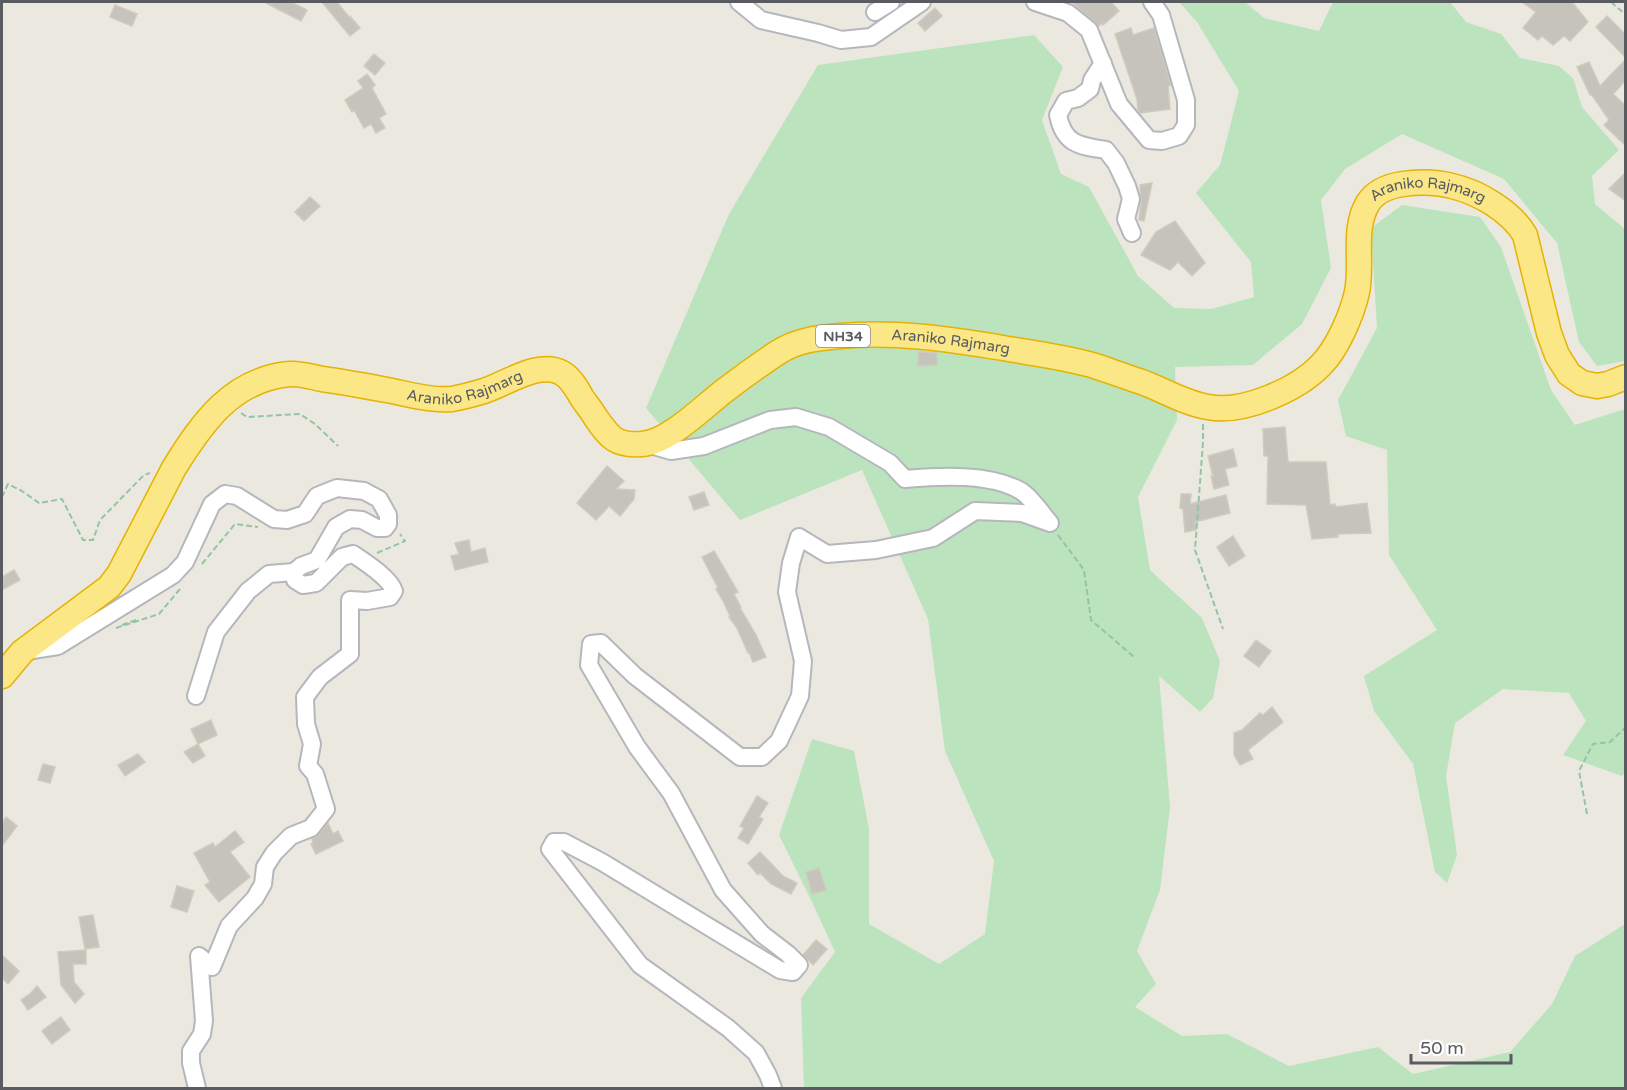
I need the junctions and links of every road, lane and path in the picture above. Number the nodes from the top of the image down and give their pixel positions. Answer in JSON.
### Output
{"nodes":[{"id":1,"x":739,"y":2,"type":"edge"},
{"id":2,"x":891,"y":2,"type":"edge"},
{"id":3,"x":922,"y":2,"type":"edge"},
{"id":4,"x":1035,"y":2,"type":"edge"},
{"id":5,"x":1152,"y":2,"type":"edge"},
{"id":6,"x":1611,"y":2,"type":"edge"},
{"id":7,"x":875,"y":12,"type":"dead end"},
{"id":8,"x":1626,"y":15,"type":"edge"},
{"id":9,"x":1103,"y":63,"type":"junction"},
{"id":10,"x":1132,"y":233,"type":"dead end"},
{"id":11,"x":1626,"y":377,"type":"edge"},
{"id":12,"x":223,"y":403,"type":"junction"},
{"id":13,"x":1203,"y":406,"type":"junction"},
{"id":14,"x":647,"y":444,"type":"junction"},
{"id":15,"x":338,"y":446,"type":"dead end"},
{"id":16,"x":174,"y":468,"type":"junction"},
{"id":17,"x":2,"y":497,"type":"edge"},
{"id":18,"x":1050,"y":523,"type":"junction"},
{"id":19,"x":294,"y":572,"type":"junction"},
{"id":20,"x":1223,"y":629,"type":"dead end"},
{"id":21,"x":22,"y":652,"type":"junction"},
{"id":22,"x":1134,"y":657,"type":"dead end"},
{"id":23,"x":2,"y":676,"type":"edge"},
{"id":24,"x":196,"y":696,"type":"dead end"},
{"id":25,"x":1626,"y":727,"type":"edge"},
{"id":26,"x":1587,"y":814,"type":"dead end"},
{"id":27,"x":197,"y":1089,"type":"edge"},
{"id":28,"x":773,"y":1089,"type":"edge"}],
"edges":[{"from":1,"to":3,"type":"street"},
{"from":2,"to":7,"type":"street"},
{"from":4,"to":9,"type":"street"},
{"from":5,"to":9,"type":"street"},
{"from":6,"to":8,"type":"path"},
{"from":9,"to":10,"type":"street"},
{"from":11,"to":13,"type":"highway","name":"Araniko Rajmarg","number":"NH34"},
{"from":12,"to":14,"type":"highway","name":"Araniko Rajmarg"},
{"from":12,"to":15,"type":"path"},
{"from":12,"to":16,"type":"highway","name":"Araniko Rajmarg"},
{"from":13,"to":14,"type":"highway","name":"Araniko Rajmarg","number":"NH34"},
{"from":13,"to":20,"type":"path"},
{"from":14,"to":18,"type":"street"},
{"from":16,"to":17,"type":"path"},
{"from":16,"to":21,"type":"highway","name":"Araniko Rajmarg"},
{"from":18,"to":22,"type":"path"},
{"from":18,"to":28,"type":"street"},
{"from":19,"to":21,"type":"street"},
{"from":19,"to":24,"type":"street"},
{"from":19,"to":27,"type":"street"},
{"from":21,"to":23,"type":"highway","name":"Araniko Rajmarg"},
{"from":25,"to":26,"type":"path"}]}
